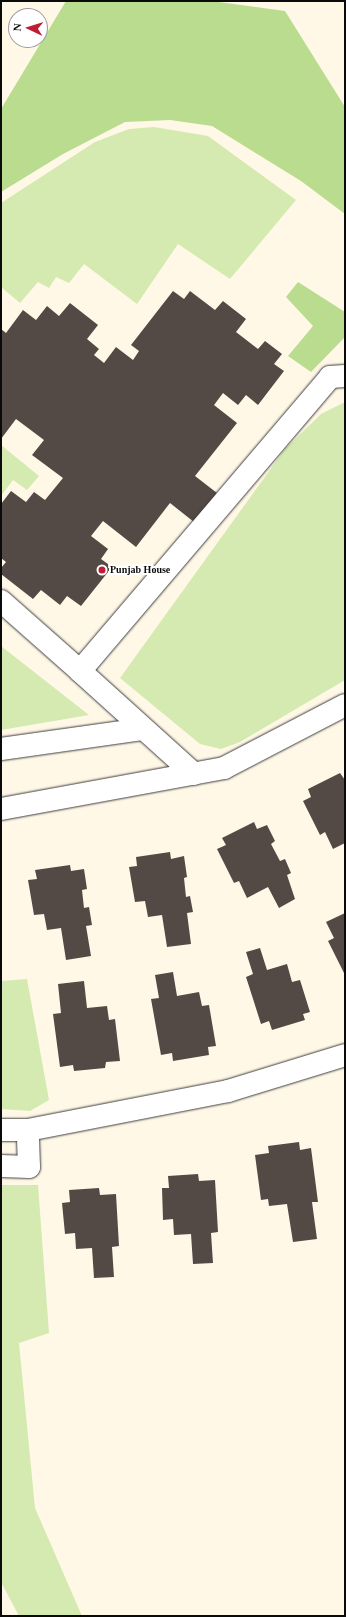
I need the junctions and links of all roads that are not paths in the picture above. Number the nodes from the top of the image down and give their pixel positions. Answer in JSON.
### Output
{"nodes":[{"id":1,"x":345,"y":376,"type":"edge"},
{"id":2,"x":1,"y":601,"type":"edge"},
{"id":3,"x":80,"y":671,"type":"junction"},
{"id":4,"x":345,"y":705,"type":"edge"},
{"id":5,"x":144,"y":729,"type":"junction"},
{"id":6,"x":1,"y":749,"type":"edge"},
{"id":7,"x":194,"y":774,"type":"junction"},
{"id":8,"x":1,"y":810,"type":"edge"},
{"id":9,"x":345,"y":1055,"type":"edge"},
{"id":10,"x":1,"y":1130,"type":"edge"},
{"id":11,"x":28,"y":1130,"type":"junction"},
{"id":12,"x":1,"y":1166,"type":"edge"}],
"edges":[{"from":1,"to":3,"type":"street"},
{"from":2,"to":3,"type":"street"},
{"from":3,"to":5,"type":"street"},
{"from":4,"to":7,"type":"street"},
{"from":5,"to":6,"type":"street"},
{"from":5,"to":7,"type":"street"},
{"from":7,"to":8,"type":"street"},
{"from":9,"to":11,"type":"street"},
{"from":10,"to":11,"type":"street"},
{"from":11,"to":12,"type":"street"}]}
